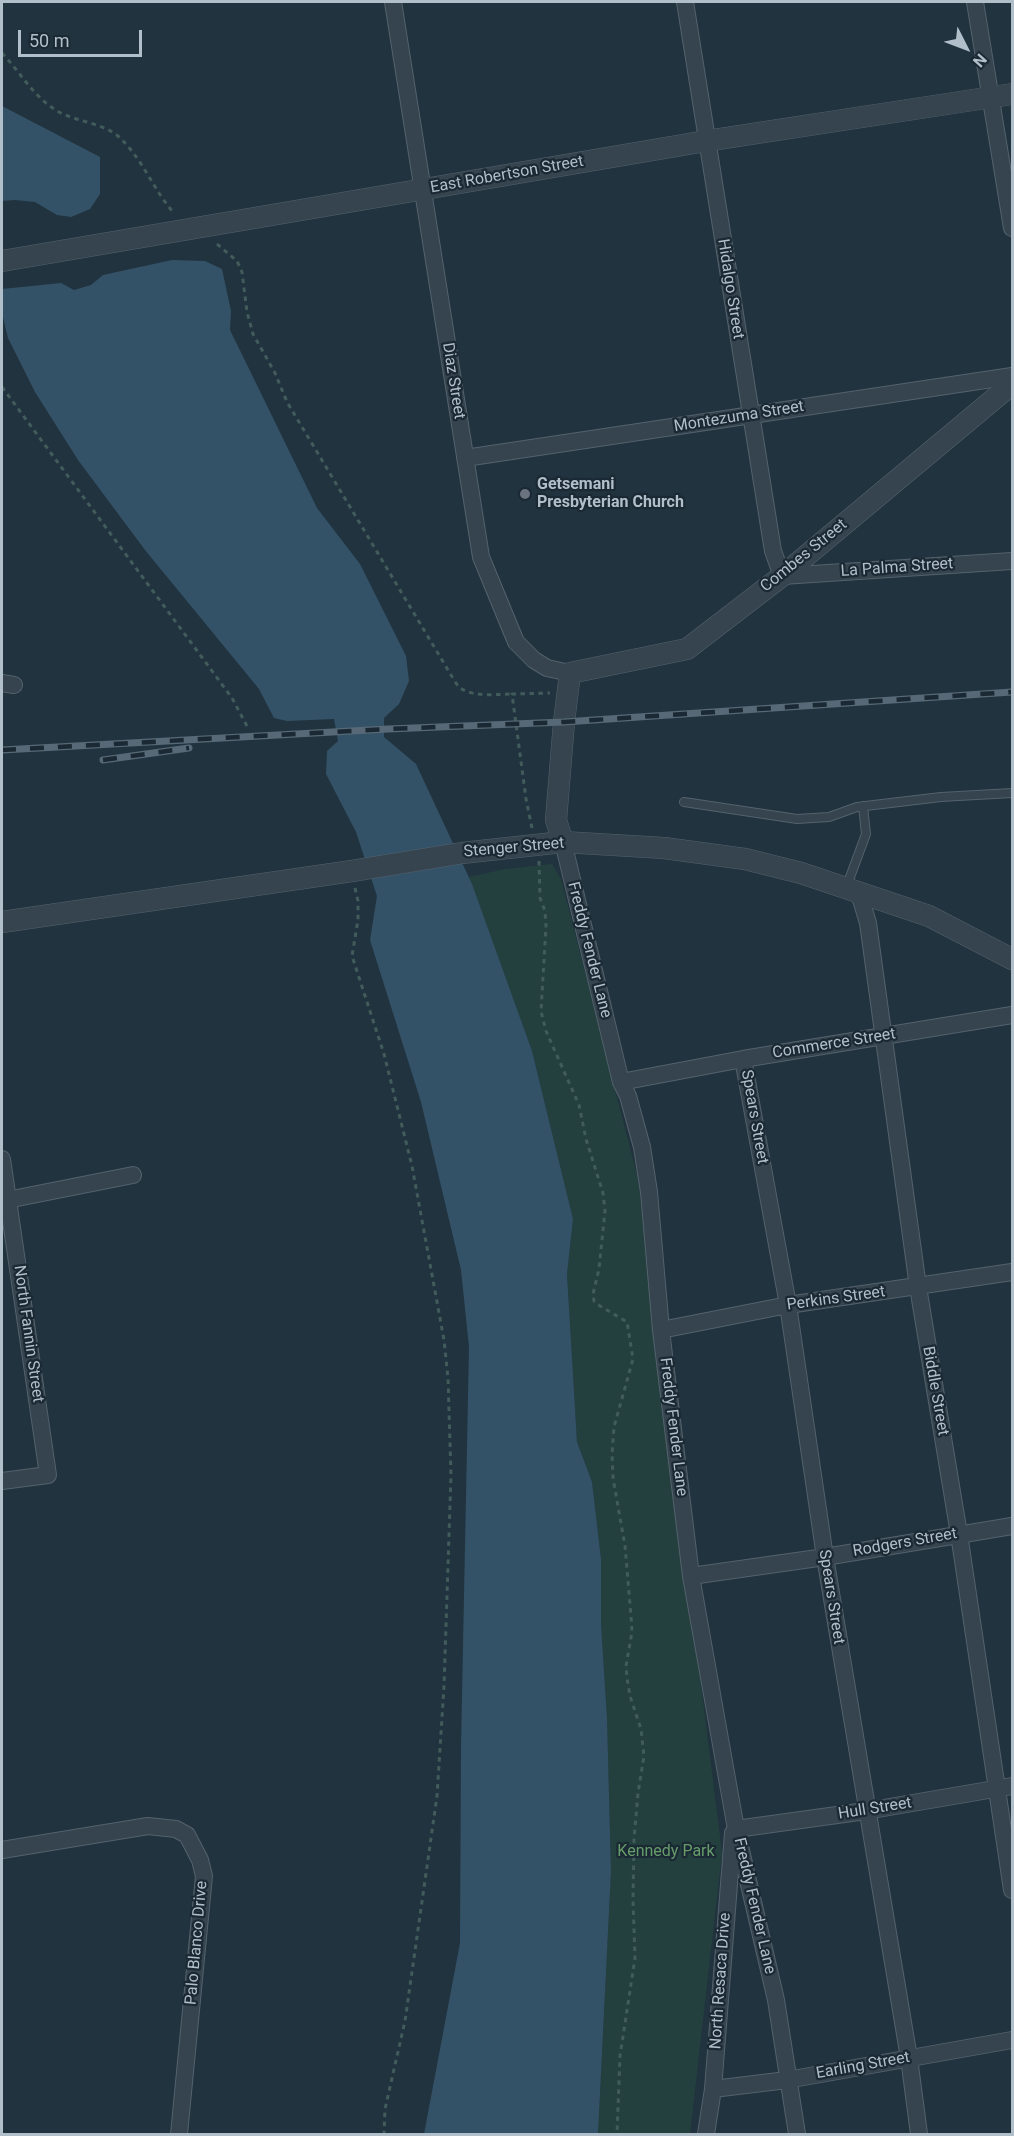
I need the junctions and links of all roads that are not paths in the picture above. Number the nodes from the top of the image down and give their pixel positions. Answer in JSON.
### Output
{"nodes":[{"id":1,"x":393,"y":2,"type":"edge"},
{"id":2,"x":685,"y":2,"type":"edge"},
{"id":3,"x":975,"y":2,"type":"edge"},
{"id":4,"x":1012,"y":94,"type":"edge"},
{"id":5,"x":991,"y":98,"type":"junction"},
{"id":6,"x":706,"y":141,"type":"junction"},
{"id":7,"x":423,"y":189,"type":"junction"},
{"id":8,"x":1012,"y":228,"type":"edge"},
{"id":9,"x":2,"y":261,"type":"edge"},
{"id":10,"x":1012,"y":376,"type":"edge"},
{"id":11,"x":1012,"y":384,"type":"edge"},
{"id":12,"x":750,"y":415,"type":"junction"},
{"id":13,"x":465,"y":458,"type":"junction"},
{"id":14,"x":1012,"y":561,"type":"edge"},
{"id":15,"x":782,"y":576,"type":"junction"},
{"id":16,"x":568,"y":683,"type":"junction"},
{"id":17,"x":1012,"y":793,"type":"edge"},
{"id":18,"x":684,"y":802,"type":"dead end"},
{"id":19,"x":863,"y":806,"type":"junction"},
{"id":20,"x":562,"y":842,"type":"junction"},
{"id":21,"x":852,"y":890,"type":"junction"},
{"id":22,"x":2,"y":922,"type":"edge"},
{"id":23,"x":1012,"y":959,"type":"edge"},
{"id":24,"x":1012,"y":1015,"type":"edge"},
{"id":25,"x":883,"y":1036,"type":"junction"},
{"id":26,"x":743,"y":1059,"type":"junction"},
{"id":27,"x":621,"y":1082,"type":"junction"},
{"id":28,"x":2,"y":1158,"type":"edge"},
{"id":29,"x":132,"y":1175,"type":"dead end"},
{"id":30,"x":5,"y":1201,"type":"edge"},
{"id":31,"x":1012,"y":1272,"type":"edge"},
{"id":32,"x":918,"y":1287,"type":"junction"},
{"id":33,"x":788,"y":1305,"type":"junction"},
{"id":34,"x":661,"y":1330,"type":"junction"},
{"id":35,"x":2,"y":1481,"type":"edge"},
{"id":36,"x":1012,"y":1526,"type":"edge"},
{"id":37,"x":959,"y":1534,"type":"junction"},
{"id":38,"x":825,"y":1557,"type":"junction"},
{"id":39,"x":692,"y":1576,"type":"junction"},
{"id":40,"x":1004,"y":1788,"type":"edge"},
{"id":41,"x":866,"y":1811,"type":"junction"},
{"id":42,"x":736,"y":1829,"type":"junction"},
{"id":43,"x":2,"y":1850,"type":"edge"},
{"id":44,"x":1012,"y":1878,"type":"edge"},
{"id":45,"x":1012,"y":2040,"type":"edge"},
{"id":46,"x":909,"y":2058,"type":"junction"},
{"id":47,"x":787,"y":2080,"type":"junction"},
{"id":48,"x":713,"y":2090,"type":"junction"},
{"id":49,"x":179,"y":2134,"type":"edge"},
{"id":50,"x":706,"y":2134,"type":"edge"},
{"id":51,"x":797,"y":2134,"type":"edge"},
{"id":52,"x":919,"y":2134,"type":"edge"}],
"edges":[{"from":1,"to":7,"type":"street","name":"Diaz Street"},
{"from":2,"to":6,"type":"street","name":"Hidalgo Street"},
{"from":3,"to":5,"type":"street"},
{"from":4,"to":5,"type":"street","name":"East Robertson Street"},
{"from":5,"to":6,"type":"street","name":"East Robertson Street"},
{"from":5,"to":8,"type":"street"},
{"from":6,"to":7,"type":"street","name":"East Robertson Street"},
{"from":6,"to":12,"type":"street","name":"Hidalgo Street"},
{"from":7,"to":9,"type":"street","name":"East Robertson Street"},
{"from":7,"to":13,"type":"street","name":"Diaz Street"},
{"from":10,"to":12,"type":"street","name":"Montezuma Street"},
{"from":11,"to":15,"type":"street","name":"Combes Street"},
{"from":12,"to":13,"type":"street","name":"Montezuma Street"},
{"from":12,"to":15,"type":"street","name":"Hidalgo Street"},
{"from":13,"to":16,"type":"street","name":"Diaz Street"},
{"from":14,"to":15,"type":"street","name":"La Palma Street"},
{"from":15,"to":16,"type":"street","name":"Combes Street"},
{"from":16,"to":20,"type":"street","name":"Freddy Fender Lane"},
{"from":17,"to":19,"type":"lane"},
{"from":18,"to":19,"type":"lane"},
{"from":19,"to":21,"type":"lane"},
{"from":20,"to":21,"type":"street","name":"Stenger Street"},
{"from":20,"to":22,"type":"street","name":"Stenger Street"},
{"from":20,"to":27,"type":"street","name":"Freddy Fender Lane"},
{"from":21,"to":23,"type":"street","name":"Stenger Street"},
{"from":21,"to":25,"type":"street","name":"Biddle Street"},
{"from":24,"to":25,"type":"street","name":"Commerce Street"},
{"from":25,"to":26,"type":"street","name":"Commerce Street"},
{"from":25,"to":32,"type":"street","name":"Biddle Street"},
{"from":26,"to":27,"type":"street","name":"Commerce Street"},
{"from":26,"to":33,"type":"street","name":"Spears Street"},
{"from":27,"to":34,"type":"street","name":"Freddy Fender Lane"},
{"from":28,"to":30,"type":"street","name":"North Fannin Street"},
{"from":29,"to":30,"type":"street"},
{"from":30,"to":35,"type":"street","name":"North Fannin Street"},
{"from":31,"to":32,"type":"street","name":"Perkins Street"},
{"from":32,"to":33,"type":"street","name":"Perkins Street"},
{"from":32,"to":37,"type":"street","name":"Biddle Street"},
{"from":33,"to":34,"type":"street","name":"Perkins Street"},
{"from":33,"to":38,"type":"street","name":"Spears Street"},
{"from":34,"to":39,"type":"street","name":"Freddy Fender Lane"},
{"from":36,"to":37,"type":"street","name":"Rodgers Street"},
{"from":37,"to":38,"type":"street","name":"Rodgers Street"},
{"from":37,"to":40,"type":"street","name":"Biddle Street"},
{"from":38,"to":39,"type":"street","name":"Rodgers Street"},
{"from":38,"to":41,"type":"street","name":"Spears Street"},
{"from":39,"to":42,"type":"street","name":"Freddy Fender Lane"},
{"from":40,"to":41,"type":"street","name":"Hull Street"},
{"from":40,"to":44,"type":"street","name":"Biddle Street"},
{"from":41,"to":42,"type":"street","name":"Hull Street"},
{"from":41,"to":46,"type":"street","name":"Spears Street"},
{"from":42,"to":47,"type":"street","name":"Freddy Fender Lane"},
{"from":42,"to":48,"type":"street","name":"North Resaca Drive"},
{"from":43,"to":49,"type":"street","name":"Palo Blanco Drive"},
{"from":45,"to":46,"type":"street","name":"Earling Street"},
{"from":46,"to":47,"type":"street","name":"Earling Street"},
{"from":46,"to":52,"type":"street","name":"Spears Street"},
{"from":47,"to":48,"type":"street","name":"Earling Street"},
{"from":47,"to":51,"type":"street","name":"Freddy Fender Lane"},
{"from":48,"to":50,"type":"street","name":"North Resaca Drive"}]}
